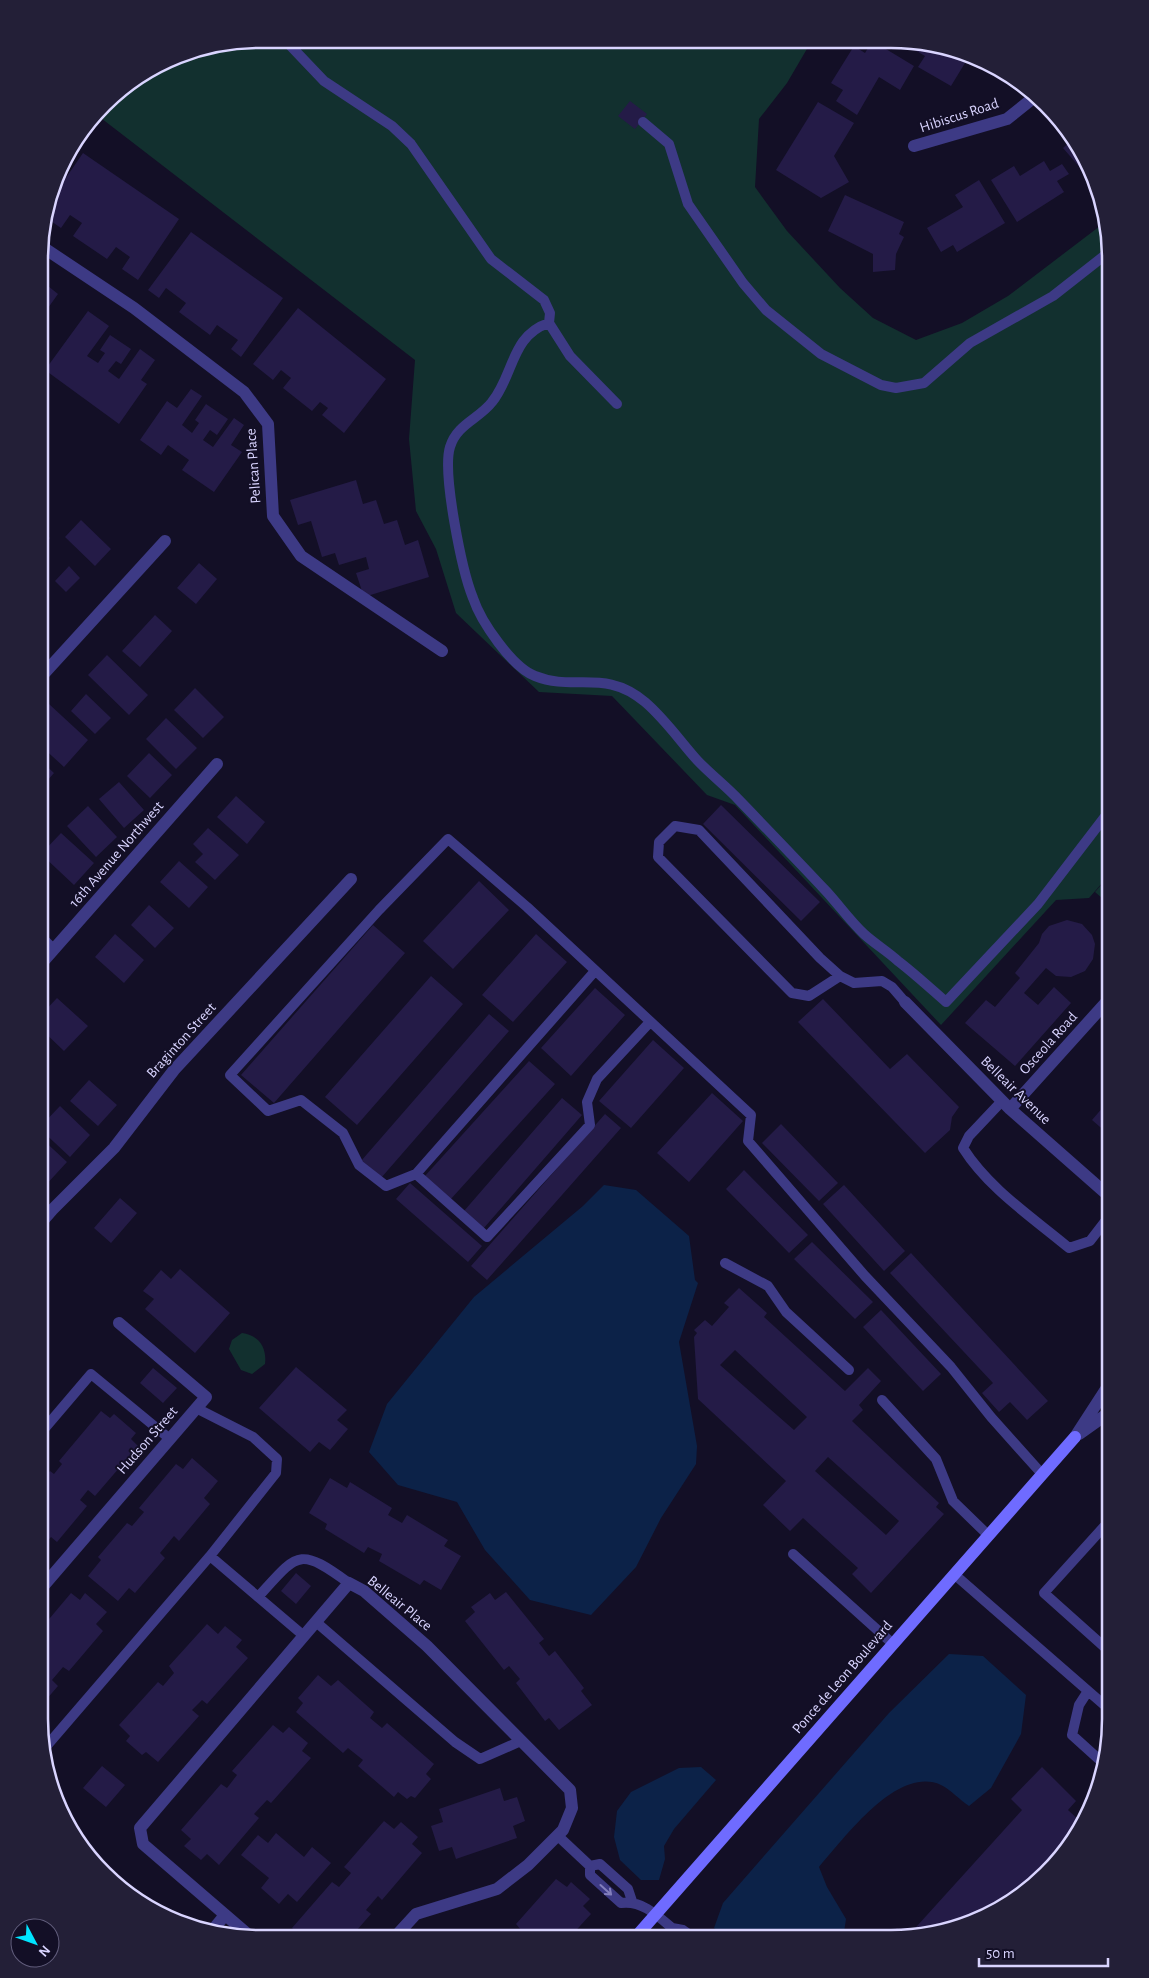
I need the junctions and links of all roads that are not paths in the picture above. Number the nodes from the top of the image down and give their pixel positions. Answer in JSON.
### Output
{"nodes":[{"id":1,"x":293,"y":48,"type":"edge"},
{"id":2,"x":1030,"y":100,"type":"edge"},
{"id":3,"x":642,"y":122,"type":"dead end"},
{"id":4,"x":914,"y":146,"type":"dead end"},
{"id":5,"x":48,"y":251,"type":"edge"},
{"id":6,"x":1102,"y":258,"type":"edge"},
{"id":7,"x":550,"y":323,"type":"junction"},
{"id":8,"x":617,"y":404,"type":"dead end"},
{"id":9,"x":165,"y":541,"type":"dead end"},
{"id":10,"x":442,"y":651,"type":"dead end"},
{"id":11,"x":48,"y":669,"type":"edge"},
{"id":12,"x":217,"y":764,"type":"dead end"},
{"id":13,"x":1102,"y":820,"type":"edge"},
{"id":14,"x":351,"y":879,"type":"dead end"},
{"id":15,"x":48,"y":945,"type":"edge"},
{"id":16,"x":53,"y":950,"type":"junction"},
{"id":17,"x":48,"y":956,"type":"edge"},
{"id":18,"x":595,"y":971,"type":"junction"},
{"id":19,"x":840,"y":976,"type":"junction"},
{"id":20,"x":905,"y":1002,"type":"joint"},
{"id":21,"x":1102,"y":1006,"type":"edge"},
{"id":22,"x":650,"y":1022,"type":"junction"},
{"id":23,"x":1006,"y":1105,"type":"junction"},
{"id":24,"x":416,"y":1174,"type":"junction"},
{"id":25,"x":1102,"y":1190,"type":"edge"},
{"id":26,"x":48,"y":1215,"type":"edge"},
{"id":27,"x":1102,"y":1225,"type":"edge"},
{"id":28,"x":725,"y":1262,"type":"dead end"},
{"id":29,"x":119,"y":1323,"type":"dead end"},
{"id":30,"x":849,"y":1370,"type":"dead end"},
{"id":31,"x":1102,"y":1395,"type":"edge"},
{"id":32,"x":882,"y":1400,"type":"dead end"},
{"id":33,"x":196,"y":1408,"type":"junction"},
{"id":34,"x":1102,"y":1418,"type":"edge"},
{"id":35,"x":48,"y":1424,"type":"edge"},
{"id":36,"x":1075,"y":1437,"type":"junction"},
{"id":37,"x":170,"y":1439,"type":"junction"},
{"id":38,"x":1042,"y":1474,"type":"junction"},
{"id":39,"x":1102,"y":1529,"type":"edge"},
{"id":40,"x":988,"y":1535,"type":"junction"},
{"id":41,"x":793,"y":1554,"type":"dead end"},
{"id":42,"x":210,"y":1556,"type":"junction"},
{"id":43,"x":954,"y":1574,"type":"junction"},
{"id":44,"x":48,"y":1581,"type":"edge"},
{"id":45,"x":349,"y":1584,"type":"junction"},
{"id":46,"x":258,"y":1597,"type":"junction"},
{"id":47,"x":316,"y":1622,"type":"junction"},
{"id":48,"x":304,"y":1636,"type":"junction"},
{"id":49,"x":893,"y":1644,"type":"junction"},
{"id":50,"x":1102,"y":1645,"type":"edge"},
{"id":51,"x":1088,"y":1691,"type":"junction"},
{"id":52,"x":1102,"y":1702,"type":"edge"},
{"id":53,"x":521,"y":1741,"type":"junction"},
{"id":54,"x":49,"y":1743,"type":"edge"},
{"id":55,"x":1098,"y":1758,"type":"edge"},
{"id":56,"x":558,"y":1836,"type":"junction"},
{"id":57,"x":590,"y":1866,"type":"junction"},
{"id":58,"x":632,"y":1901,"type":"junction"},
{"id":59,"x":656,"y":1914,"type":"junction"},
{"id":60,"x":225,"y":1915,"type":"junction"},
{"id":61,"x":216,"y":1926,"type":"edge"},
{"id":62,"x":239,"y":1930,"type":"edge"},
{"id":63,"x":401,"y":1930,"type":"edge"},
{"id":64,"x":641,"y":1930,"type":"edge"},
{"id":65,"x":670,"y":1930,"type":"edge"}],
"edges":[{"from":1,"to":7,"type":"lane"},
{"from":2,"to":4,"type":"street","name":"Hibiscus Road"},
{"from":3,"to":6,"type":"lane"},
{"from":5,"to":10,"type":"street","name":"Pelican Place"},
{"from":7,"to":8,"type":"lane"},
{"from":7,"to":13,"type":"lane"},
{"from":9,"to":11,"type":"street"},
{"from":12,"to":16,"type":"street","name":"16th Avenue Northwest"},
{"from":14,"to":26,"type":"street","name":"Braginton Street"},
{"from":15,"to":16,"type":"street"},
{"from":16,"to":17,"type":"street","name":"16th Avenue Northwest"},
{"from":18,"to":22,"type":"lane"},
{"from":18,"to":24,"type":"lane"},
{"from":18,"to":24,"type":"lane"},
{"from":19,"to":19,"type":"lane"},
{"from":19,"to":20,"type":"lane"},
{"from":20,"to":23,"type":"street","name":"Belleair Avenue"},
{"from":21,"to":23,"type":"street","name":"Osceola Road"},
{"from":22,"to":24,"type":"lane"},
{"from":22,"to":38,"type":"lane"},
{"from":23,"to":25,"type":"street","name":"Belleair Avenue"},
{"from":23,"to":27,"type":"lane"},
{"from":28,"to":30,"type":"lane"},
{"from":29,"to":33,"type":"street","name":"Hudson Street"},
{"from":31,"to":36,"type":"street","name":"Ponce de Leon Boulevard"},
{"from":32,"to":40,"type":"lane"},
{"from":33,"to":37,"type":"street","name":"Hudson Street"},
{"from":33,"to":42,"type":"lane"},
{"from":34,"to":36,"type":"street","name":"Ponce de Leon Boulevard"},
{"from":35,"to":37,"type":"lane"},
{"from":36,"to":38,"type":"street","name":"Ponce de Leon Boulevard"},
{"from":37,"to":44,"type":"street","name":"Hudson Street"},
{"from":38,"to":40,"type":"street","name":"Ponce de Leon Boulevard"},
{"from":39,"to":50,"type":"lane"},
{"from":40,"to":43,"type":"street","name":"Ponce de Leon Boulevard"},
{"from":41,"to":49,"type":"lane"},
{"from":42,"to":46,"type":"lane"},
{"from":42,"to":54,"type":"lane"},
{"from":43,"to":49,"type":"street","name":"Ponce de Leon Boulevard"},
{"from":43,"to":51,"type":"lane"},
{"from":45,"to":46,"type":"lane"},
{"from":45,"to":47,"type":"street","name":"Belleair Place"},
{"from":45,"to":53,"type":"street","name":"Belleair Place"},
{"from":46,"to":48,"type":"lane"},
{"from":47,"to":48,"type":"street","name":"Belleair Place"},
{"from":47,"to":53,"type":"lane"},
{"from":48,"to":60,"type":"street","name":"Belleair Place"},
{"from":49,"to":59,"type":"street","name":"Ponce de Leon Boulevard"},
{"from":51,"to":52,"type":"lane"},
{"from":51,"to":55,"type":"lane"},
{"from":53,"to":56,"type":"street","name":"Belleair Place"},
{"from":56,"to":57,"type":"lane"},
{"from":56,"to":63,"type":"street","name":"Belleair Place"},
{"from":57,"to":58,"type":"lane"},
{"from":57,"to":58,"type":"lane","one_way":true},
{"from":58,"to":59,"type":"lane"},
{"from":59,"to":64,"type":"street","name":"Ponce de Leon Boulevard"},
{"from":59,"to":65,"type":"lane"},
{"from":60,"to":61,"type":"street"},
{"from":60,"to":62,"type":"street","name":"Belleair Place"}]}
